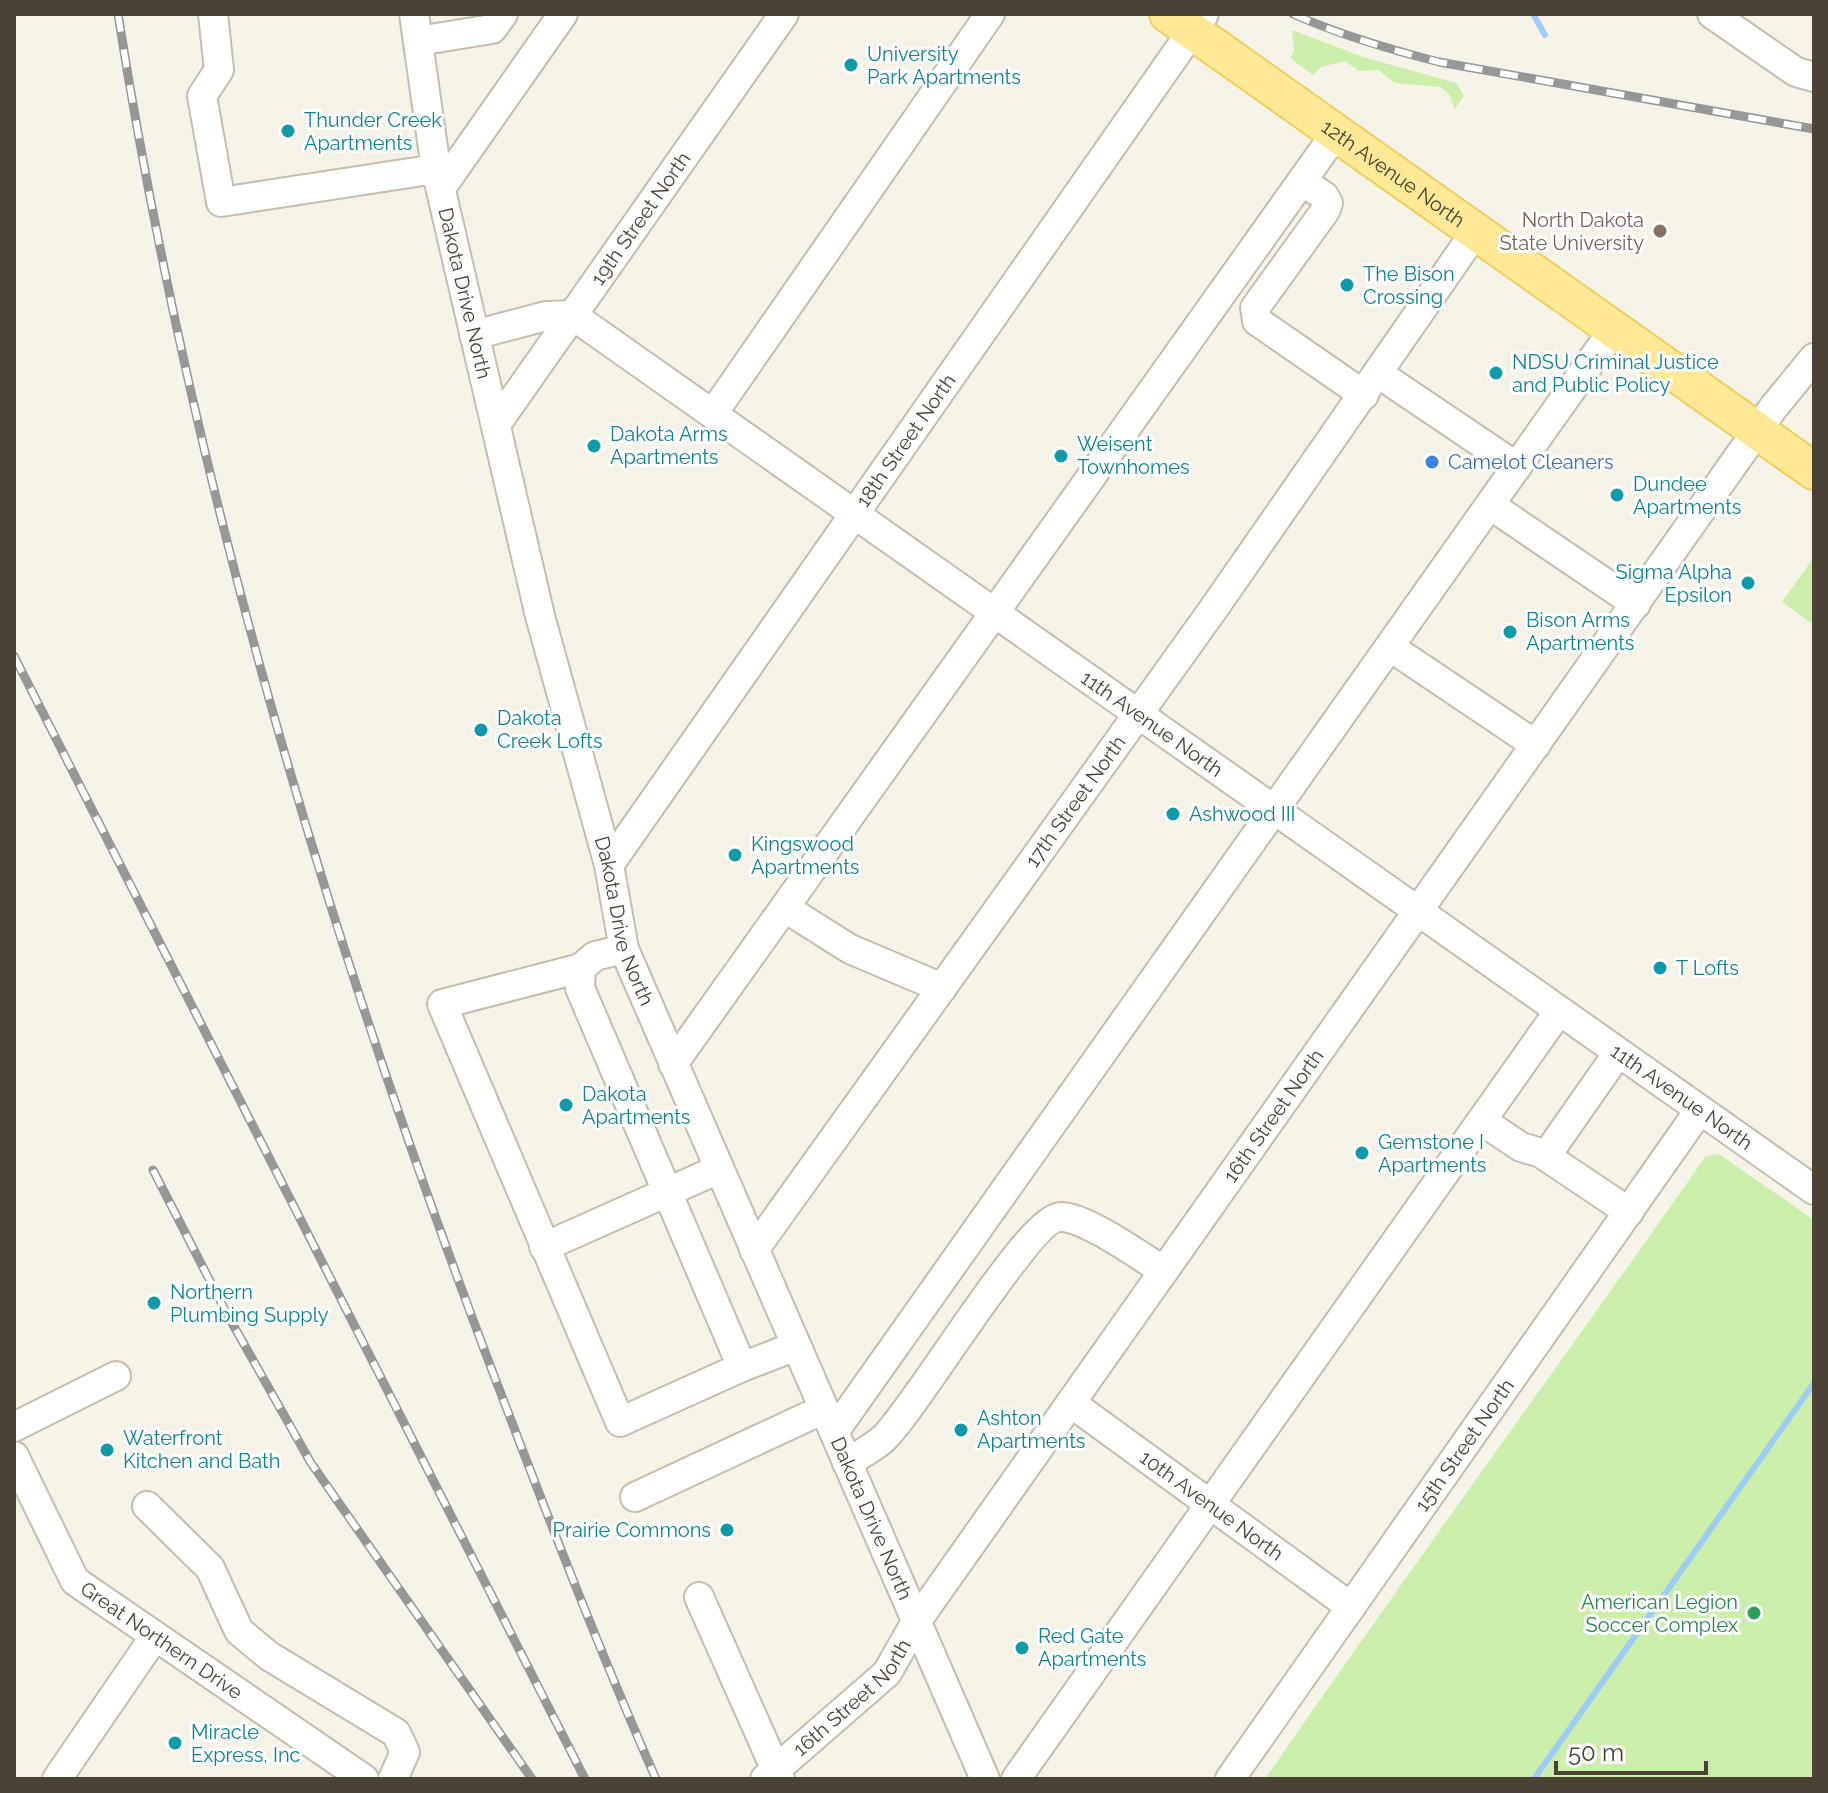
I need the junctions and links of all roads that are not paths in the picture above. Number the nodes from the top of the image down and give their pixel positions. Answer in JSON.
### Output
{"nodes":[{"id":1,"x":213,"y":14,"type":"edge"},
{"id":2,"x":503,"y":14,"type":"edge"},
{"id":3,"x":563,"y":14,"type":"edge"},
{"id":4,"x":784,"y":14,"type":"edge"},
{"id":5,"x":990,"y":14,"type":"edge"},
{"id":6,"x":1712,"y":14,"type":"edge"},
{"id":7,"x":1188,"y":20,"type":"edge"},
{"id":8,"x":416,"y":27,"type":"edge"},
{"id":9,"x":1814,"y":77,"type":"edge"},
{"id":10,"x":1336,"y":133,"type":"junction"},
{"id":11,"x":438,"y":178,"type":"junction"},
{"id":12,"x":1302,"y":181,"type":"junction"},
{"id":13,"x":1476,"y":231,"type":"junction"},
{"id":14,"x":572,"y":315,"type":"junction"},
{"id":15,"x":1614,"y":329,"type":"junction"},
{"id":16,"x":474,"y":335,"type":"junction"},
{"id":17,"x":1814,"y":358,"type":"edge"},
{"id":18,"x":1371,"y":385,"type":"junction"},
{"id":19,"x":714,"y":412,"type":"junction"},
{"id":20,"x":497,"y":423,"type":"junction"},
{"id":21,"x":1757,"y":431,"type":"junction"},
{"id":22,"x":1517,"y":467,"type":"junction"},
{"id":23,"x":1814,"y":471,"type":"edge"},
{"id":24,"x":1490,"y":505,"type":"junction"},
{"id":25,"x":853,"y":513,"type":"junction"},
{"id":26,"x":1636,"y":604,"type":"junction"},
{"id":27,"x":996,"y":613,"type":"junction"},
{"id":28,"x":1390,"y":647,"type":"junction"},
{"id":29,"x":1138,"y":713,"type":"junction"},
{"id":30,"x":1536,"y":745,"type":"junction"},
{"id":31,"x":1275,"y":810,"type":"junction"},
{"id":32,"x":609,"y":865,"type":"junction"},
{"id":33,"x":785,"y":908,"type":"junction"},
{"id":34,"x":1418,"y":911,"type":"junction"},
{"id":35,"x":624,"y":949,"type":"junction"},
{"id":36,"x":581,"y":968,"type":"junction"},
{"id":37,"x":942,"y":988,"type":"junction"},
{"id":38,"x":1559,"y":1011,"type":"junction"},
{"id":39,"x":1618,"y":1053,"type":"junction"},
{"id":40,"x":673,"y":1064,"type":"junction"},
{"id":41,"x":1699,"y":1111,"type":"junction"},
{"id":42,"x":1482,"y":1121,"type":"junction"},
{"id":43,"x":1546,"y":1156,"type":"junction"},
{"id":44,"x":719,"y":1169,"type":"junction"},
{"id":45,"x":1814,"y":1190,"type":"edge"},
{"id":46,"x":668,"y":1193,"type":"junction"},
{"id":47,"x":1629,"y":1212,"type":"junction"},
{"id":48,"x":544,"y":1247,"type":"junction"},
{"id":49,"x":754,"y":1250,"type":"junction"},
{"id":50,"x":1164,"y":1271,"type":"junction"},
{"id":51,"x":796,"y":1346,"type":"junction"},
{"id":52,"x":742,"y":1367,"type":"junction"},
{"id":53,"x":116,"y":1376,"type":"dead end"},
{"id":54,"x":1071,"y":1403,"type":"junction"},
{"id":55,"x":829,"y":1421,"type":"junction"},
{"id":56,"x":14,"y":1427,"type":"edge"},
{"id":57,"x":14,"y":1456,"type":"edge"},
{"id":58,"x":847,"y":1463,"type":"junction"},
{"id":59,"x":635,"y":1497,"type":"dead end"},
{"id":60,"x":1211,"y":1504,"type":"junction"},
{"id":61,"x":147,"y":1506,"type":"dead end"},
{"id":62,"x":699,"y":1597,"type":"dead end"},
{"id":63,"x":1351,"y":1607,"type":"junction"},
{"id":64,"x":916,"y":1622,"type":"junction"},
{"id":65,"x":155,"y":1636,"type":"junction"},
{"id":66,"x":773,"y":1776,"type":"edge"},
{"id":67,"x":57,"y":1779,"type":"edge"},
{"id":68,"x":364,"y":1779,"type":"edge"},
{"id":69,"x":393,"y":1779,"type":"edge"},
{"id":70,"x":985,"y":1779,"type":"edge"},
{"id":71,"x":1016,"y":1779,"type":"edge"},
{"id":72,"x":1230,"y":1779,"type":"edge"}],
"edges":[{"from":1,"to":11,"type":"street"},
{"from":2,"to":8,"type":"street"},
{"from":3,"to":11,"type":"street"},
{"from":4,"to":14,"type":"street","name":"19th Street North"},
{"from":5,"to":19,"type":"street"},
{"from":6,"to":9,"type":"street"},
{"from":7,"to":10,"type":"main road","name":"12th Avenue North"},
{"from":7,"to":25,"type":"street","name":"18th Street North"},
{"from":8,"to":11,"type":"street","name":"Dakota Drive North"},
{"from":10,"to":12,"type":"street"},
{"from":10,"to":13,"type":"main road","name":"12th Avenue North"},
{"from":11,"to":16,"type":"street","name":"Dakota Drive North"},
{"from":12,"to":18,"type":"street"},
{"from":12,"to":27,"type":"street"},
{"from":13,"to":15,"type":"main road","name":"12th Avenue North"},
{"from":13,"to":18,"type":"street","name":"17th Street North"},
{"from":14,"to":16,"type":"street"},
{"from":14,"to":19,"type":"street","name":"11th Avenue North"},
{"from":14,"to":20,"type":"street","name":"19th Street North"},
{"from":15,"to":21,"type":"main road","name":"12th Avenue North"},
{"from":15,"to":22,"type":"street"},
{"from":16,"to":20,"type":"street","name":"Dakota Drive North"},
{"from":17,"to":21,"type":"street","name":"16th Street North"},
{"from":18,"to":22,"type":"street"},
{"from":18,"to":29,"type":"street","name":"17th Street North"},
{"from":19,"to":25,"type":"street","name":"11th Avenue North"},
{"from":20,"to":32,"type":"street","name":"Dakota Drive North"},
{"from":21,"to":23,"type":"main road","name":"12th Avenue North"},
{"from":21,"to":26,"type":"street","name":"16th Street North"},
{"from":22,"to":24,"type":"street"},
{"from":24,"to":26,"type":"street"},
{"from":24,"to":28,"type":"street"},
{"from":25,"to":27,"type":"street","name":"11th Avenue North"},
{"from":25,"to":32,"type":"street","name":"18th Street North"},
{"from":26,"to":30,"type":"street","name":"16th Street North"},
{"from":27,"to":29,"type":"street","name":"11th Avenue North"},
{"from":27,"to":33,"type":"street"},
{"from":28,"to":30,"type":"street"},
{"from":28,"to":31,"type":"street"},
{"from":29,"to":31,"type":"street","name":"11th Avenue North"},
{"from":29,"to":37,"type":"street","name":"17th Street North"},
{"from":30,"to":34,"type":"street","name":"16th Street North"},
{"from":31,"to":34,"type":"street","name":"11th Avenue North"},
{"from":31,"to":55,"type":"street"},
{"from":32,"to":35,"type":"street","name":"Dakota Drive North"},
{"from":33,"to":37,"type":"street"},
{"from":33,"to":40,"type":"street"},
{"from":34,"to":38,"type":"street","name":"11th Avenue North"},
{"from":34,"to":50,"type":"street","name":"16th Street North"},
{"from":35,"to":36,"type":"street"},
{"from":35,"to":40,"type":"street","name":"Dakota Drive North"},
{"from":36,"to":46,"type":"street"},
{"from":36,"to":48,"type":"street"},
{"from":37,"to":49,"type":"street","name":"17th Street North"},
{"from":38,"to":39,"type":"street","name":"11th Avenue North"},
{"from":38,"to":42,"type":"street"},
{"from":39,"to":41,"type":"street","name":"11th Avenue North"},
{"from":39,"to":43,"type":"street"},
{"from":40,"to":44,"type":"street","name":"Dakota Drive North"},
{"from":41,"to":45,"type":"street","name":"11th Avenue North"},
{"from":41,"to":47,"type":"street","name":"15th Street North"},
{"from":42,"to":43,"type":"street"},
{"from":42,"to":60,"type":"street"},
{"from":43,"to":47,"type":"street"},
{"from":44,"to":46,"type":"street"},
{"from":44,"to":49,"type":"street","name":"Dakota Drive North"},
{"from":46,"to":48,"type":"street"},
{"from":46,"to":52,"type":"street"},
{"from":47,"to":63,"type":"street","name":"15th Street North"},
{"from":48,"to":52,"type":"street"},
{"from":49,"to":51,"type":"street","name":"Dakota Drive North"},
{"from":50,"to":54,"type":"street","name":"16th Street North"},
{"from":50,"to":58,"type":"street"},
{"from":51,"to":52,"type":"street"},
{"from":51,"to":55,"type":"street","name":"Dakota Drive North"},
{"from":53,"to":56,"type":"street"},
{"from":54,"to":60,"type":"street","name":"10th Avenue North"},
{"from":54,"to":64,"type":"street","name":"16th Street North"},
{"from":55,"to":58,"type":"street","name":"Dakota Drive North"},
{"from":55,"to":59,"type":"street"},
{"from":57,"to":65,"type":"street","name":"Great Northern Drive"},
{"from":58,"to":64,"type":"street","name":"Dakota Drive North"},
{"from":60,"to":63,"type":"street","name":"10th Avenue North"},
{"from":60,"to":71,"type":"street"},
{"from":61,"to":69,"type":"street"},
{"from":62,"to":66,"type":"street"},
{"from":63,"to":72,"type":"street","name":"15th Street North"},
{"from":64,"to":66,"type":"street","name":"16th Street North"},
{"from":64,"to":70,"type":"street","name":"Dakota Drive North"},
{"from":65,"to":67,"type":"street"},
{"from":65,"to":68,"type":"street","name":"Great Northern Drive"}]}
